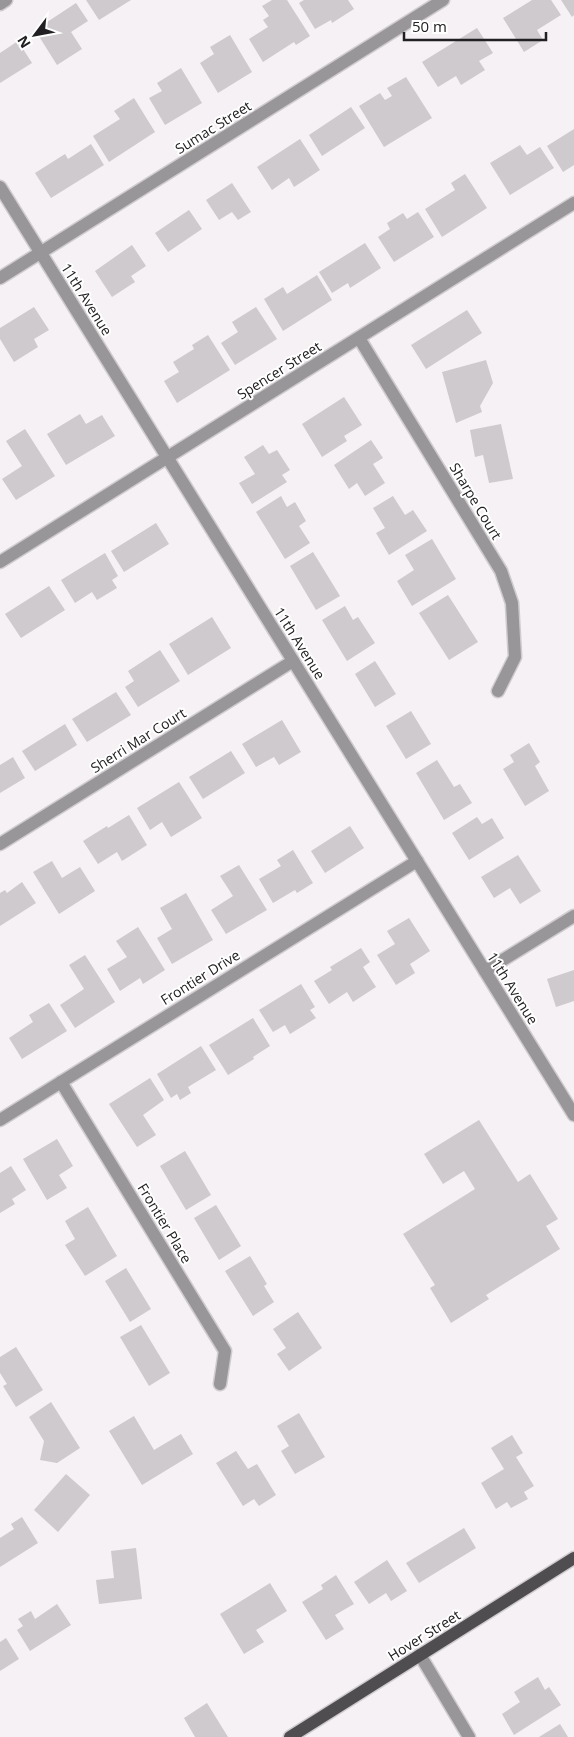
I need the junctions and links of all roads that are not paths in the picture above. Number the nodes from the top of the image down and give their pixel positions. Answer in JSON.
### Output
{"nodes":[{"id":1,"x":6,"y":0,"type":"edge"},
{"id":2,"x":443,"y":0,"type":"edge"},
{"id":3,"x":0,"y":4,"type":"edge"},
{"id":4,"x":0,"y":187,"type":"edge"},
{"id":5,"x":574,"y":203,"type":"edge"},
{"id":6,"x":41,"y":253,"type":"junction"},
{"id":7,"x":0,"y":278,"type":"edge"},
{"id":8,"x":359,"y":338,"type":"junction"},
{"id":9,"x":167,"y":457,"type":"junction"},
{"id":10,"x":0,"y":562,"type":"edge"},
{"id":11,"x":293,"y":660,"type":"junction"},
{"id":12,"x":498,"y":691,"type":"dead end"},
{"id":13,"x":0,"y":844,"type":"edge"},
{"id":14,"x":417,"y":861,"type":"junction"},
{"id":15,"x":574,"y":916,"type":"edge"},
{"id":16,"x":485,"y":971,"type":"junction"},
{"id":17,"x":61,"y":1082,"type":"junction"},
{"id":18,"x":574,"y":1115,"type":"edge"},
{"id":19,"x":0,"y":1120,"type":"edge"},
{"id":20,"x":220,"y":1384,"type":"dead end"},
{"id":21,"x":574,"y":1558,"type":"edge"},
{"id":22,"x":420,"y":1655,"type":"junction"},
{"id":23,"x":290,"y":1737,"type":"edge"},
{"id":24,"x":468,"y":1737,"type":"edge"}],
"edges":[{"from":1,"to":3,"type":"street"},
{"from":2,"to":6,"type":"street","name":"Sumac Street"},
{"from":4,"to":6,"type":"street","name":"11th Avenue"},
{"from":5,"to":8,"type":"street","name":"Spencer Street"},
{"from":6,"to":7,"type":"street","name":"Sumac Street"},
{"from":6,"to":9,"type":"street","name":"11th Avenue"},
{"from":8,"to":9,"type":"street","name":"Spencer Street"},
{"from":8,"to":12,"type":"street","name":"Sharpe Court"},
{"from":9,"to":10,"type":"street","name":"Spencer Street"},
{"from":9,"to":11,"type":"street","name":"11th Avenue"},
{"from":11,"to":13,"type":"street","name":"Sherri Mar Court"},
{"from":11,"to":14,"type":"street","name":"11th Avenue"},
{"from":14,"to":16,"type":"street","name":"11th Avenue"},
{"from":14,"to":17,"type":"street","name":"Frontier Drive"},
{"from":15,"to":16,"type":"street"},
{"from":16,"to":18,"type":"street","name":"11th Avenue"},
{"from":17,"to":19,"type":"street","name":"Frontier Drive"},
{"from":17,"to":20,"type":"street","name":"Frontier Place"},
{"from":21,"to":22,"type":"main road","name":"Hover Street"},
{"from":22,"to":23,"type":"main road","name":"Hover Street"},
{"from":22,"to":24,"type":"street"}]}
